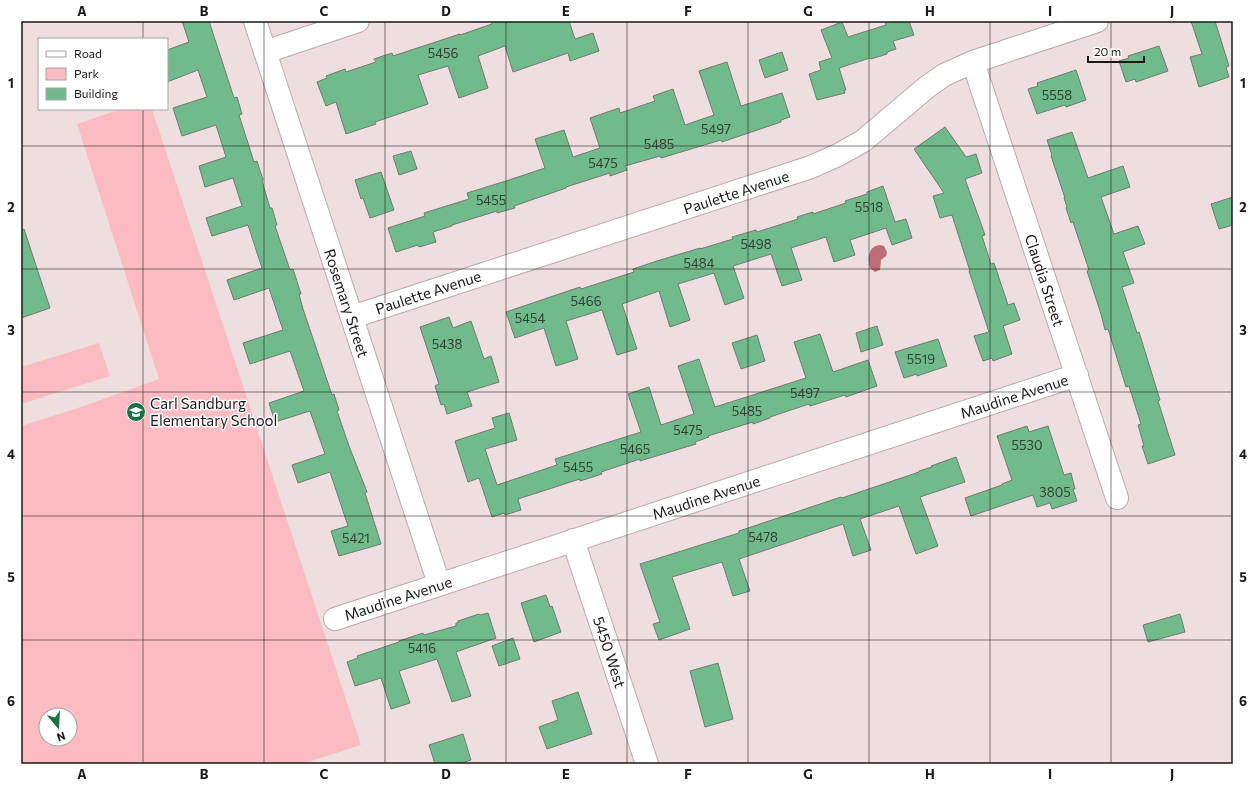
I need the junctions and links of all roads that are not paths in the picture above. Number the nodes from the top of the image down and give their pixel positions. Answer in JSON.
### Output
{"nodes":[{"id":1,"x":255,"y":21,"type":"edge"},
{"id":2,"x":358,"y":21,"type":"edge"},
{"id":3,"x":1097,"y":21,"type":"edge"},
{"id":4,"x":265,"y":52,"type":"junction"},
{"id":5,"x":973,"y":62,"type":"junction"},
{"id":6,"x":352,"y":317,"type":"junction"},
{"id":7,"x":1077,"y":375,"type":"junction"},
{"id":8,"x":1117,"y":498,"type":"dead end"},
{"id":9,"x":574,"y":540,"type":"junction"},
{"id":10,"x":439,"y":584,"type":"junction"},
{"id":11,"x":335,"y":618,"type":"dead end"},
{"id":12,"x":647,"y":764,"type":"edge"}],
"edges":[{"from":1,"to":4,"type":"street","name":"Rosemary Street"},
{"from":2,"to":4,"type":"street"},
{"from":3,"to":5,"type":"street","name":"Paulette Avenue"},
{"from":4,"to":6,"type":"street","name":"Rosemary Street"},
{"from":5,"to":6,"type":"street","name":"Paulette Avenue"},
{"from":5,"to":7,"type":"street","name":"Claudia Street"},
{"from":6,"to":10,"type":"street","name":"Rosemary Street"},
{"from":7,"to":8,"type":"street","name":"Claudia Street"},
{"from":7,"to":9,"type":"street","name":"Maudine Avenue"},
{"from":9,"to":10,"type":"street","name":"Maudine Avenue"},
{"from":9,"to":12,"type":"street","name":"5450 West"},
{"from":10,"to":11,"type":"street","name":"Maudine Avenue"}]}
